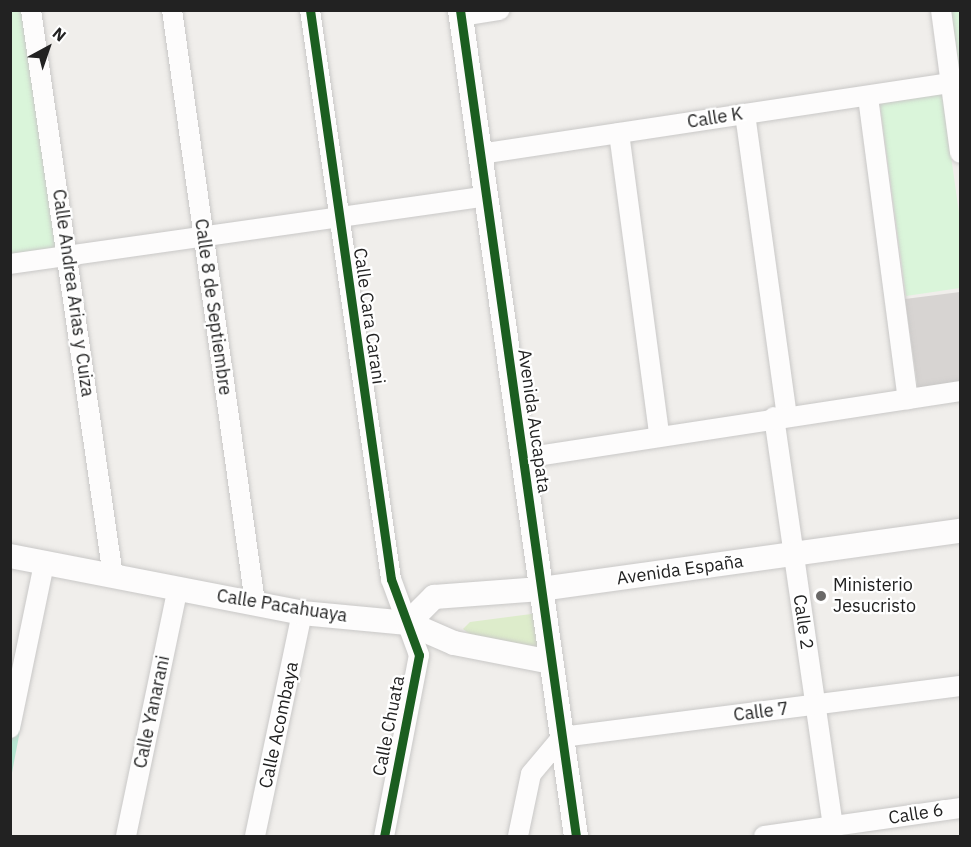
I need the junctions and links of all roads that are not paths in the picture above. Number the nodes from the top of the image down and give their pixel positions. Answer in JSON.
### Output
{"nodes":[{"id":1,"x":31,"y":10,"type":"edge"},
{"id":2,"x":172,"y":10,"type":"edge"},
{"id":3,"x":310,"y":10,"type":"edge"},
{"id":4,"x":500,"y":10,"type":"edge"},
{"id":5,"x":941,"y":10,"type":"edge"},
{"id":6,"x":460,"y":13,"type":"edge"},
{"id":7,"x":951,"y":83,"type":"junction"},
{"id":8,"x":868,"y":97,"type":"junction"},
{"id":9,"x":745,"y":114,"type":"junction"},
{"id":10,"x":619,"y":133,"type":"junction"},
{"id":11,"x":960,"y":153,"type":"edge"},
{"id":12,"x":480,"y":154,"type":"junction"},
{"id":13,"x":486,"y":196,"type":"junction"},
{"id":14,"x":338,"y":216,"type":"junction"},
{"id":15,"x":203,"y":235,"type":"junction"},
{"id":16,"x":69,"y":256,"type":"junction"},
{"id":17,"x":10,"y":264,"type":"edge"},
{"id":18,"x":960,"y":392,"type":"edge"},
{"id":19,"x":908,"y":399,"type":"junction"},
{"id":20,"x":780,"y":416,"type":"junction"},
{"id":21,"x":659,"y":434,"type":"junction"},
{"id":22,"x":523,"y":458,"type":"junction"},
{"id":23,"x":960,"y":531,"type":"edge"},
{"id":24,"x":793,"y":554,"type":"junction"},
{"id":25,"x":10,"y":556,"type":"edge"},
{"id":26,"x":44,"y":564,"type":"junction"},
{"id":27,"x":113,"y":576,"type":"junction"},
{"id":28,"x":178,"y":588,"type":"junction"},
{"id":29,"x":541,"y":589,"type":"junction"},
{"id":30,"x":255,"y":603,"type":"junction"},
{"id":31,"x":302,"y":613,"type":"junction"},
{"id":32,"x":408,"y":623,"type":"junction"},
{"id":33,"x":551,"y":662,"type":"junction"},
{"id":34,"x":960,"y":686,"type":"edge"},
{"id":35,"x":13,"y":705,"type":"edge"},
{"id":36,"x":815,"y":705,"type":"junction"},
{"id":37,"x":10,"y":728,"type":"edge"},
{"id":38,"x":562,"y":737,"type":"junction"},
{"id":39,"x":960,"y":808,"type":"edge"},
{"id":40,"x":846,"y":829,"type":"edge"},
{"id":41,"x":126,"y":837,"type":"edge"},
{"id":42,"x":255,"y":837,"type":"edge"},
{"id":43,"x":384,"y":837,"type":"edge"},
{"id":44,"x":518,"y":837,"type":"edge"},
{"id":45,"x":576,"y":837,"type":"edge"},
{"id":46,"x":764,"y":837,"type":"edge"}],
"edges":[{"from":1,"to":16,"type":"street","name":"Calle Andrea Arias y Cuiza"},
{"from":2,"to":15,"type":"street","name":"Calle 8 de Septiembre"},
{"from":3,"to":14,"type":"street","name":"Calle Cara Carani"},
{"from":4,"to":6,"type":"street"},
{"from":5,"to":7,"type":"street"},
{"from":6,"to":12,"type":"street","name":"Avenida Aucapata"},
{"from":7,"to":8,"type":"street","name":"Calle K"},
{"from":7,"to":11,"type":"street"},
{"from":8,"to":9,"type":"street","name":"Calle K"},
{"from":8,"to":19,"type":"street"},
{"from":9,"to":10,"type":"street","name":"Calle K"},
{"from":9,"to":20,"type":"street","name":"Calle 2"},
{"from":10,"to":12,"type":"street","name":"Calle K"},
{"from":10,"to":21,"type":"street"},
{"from":12,"to":13,"type":"street","name":"Avenida Aucapata"},
{"from":13,"to":14,"type":"street"},
{"from":13,"to":22,"type":"street","name":"Avenida Aucapata"},
{"from":14,"to":15,"type":"street"},
{"from":14,"to":32,"type":"street","name":"Calle Cara Carani"},
{"from":15,"to":16,"type":"street"},
{"from":15,"to":30,"type":"street","name":"Calle 8 de Septiembre"},
{"from":16,"to":17,"type":"street"},
{"from":16,"to":27,"type":"street","name":"Calle Andrea Arias y Cuiza"},
{"from":18,"to":19,"type":"street"},
{"from":19,"to":20,"type":"street"},
{"from":20,"to":21,"type":"street"},
{"from":20,"to":24,"type":"street","name":"Calle 2"},
{"from":21,"to":22,"type":"street"},
{"from":22,"to":29,"type":"street","name":"Avenida Aucapata"},
{"from":23,"to":24,"type":"street","name":"Avenida España"},
{"from":24,"to":29,"type":"street","name":"Avenida España"},
{"from":24,"to":36,"type":"street","name":"Calle 2"},
{"from":25,"to":26,"type":"street","name":"Calle Pacahuaya"},
{"from":26,"to":27,"type":"street","name":"Calle Pacahuaya"},
{"from":26,"to":35,"type":"street"},
{"from":27,"to":28,"type":"street","name":"Calle Pacahuaya"},
{"from":28,"to":30,"type":"street","name":"Calle Pacahuaya"},
{"from":28,"to":41,"type":"street","name":"Calle Yanarani"},
{"from":29,"to":32,"type":"street","name":"Avenida España"},
{"from":29,"to":33,"type":"street","name":"Avenida Aucapata"},
{"from":30,"to":31,"type":"street","name":"Calle Pacahuaya"},
{"from":31,"to":32,"type":"street","name":"Calle Pacahuaya"},
{"from":31,"to":42,"type":"street","name":"Calle Acombaya"},
{"from":32,"to":33,"type":"street","name":"Calle Pacahuaya"},
{"from":32,"to":43,"type":"street","name":"Calle Chuata"},
{"from":33,"to":38,"type":"street","name":"Avenida Aucapata"},
{"from":34,"to":36,"type":"street","name":"Calle 7"},
{"from":35,"to":37,"type":"street"},
{"from":36,"to":38,"type":"street","name":"Calle 7"},
{"from":36,"to":40,"type":"street","name":"Calle 2"},
{"from":38,"to":44,"type":"street"},
{"from":38,"to":45,"type":"street","name":"Avenida Aucapata"},
{"from":39,"to":40,"type":"street","name":"Calle 6"},
{"from":40,"to":46,"type":"street","name":"Calle 6"}]}
